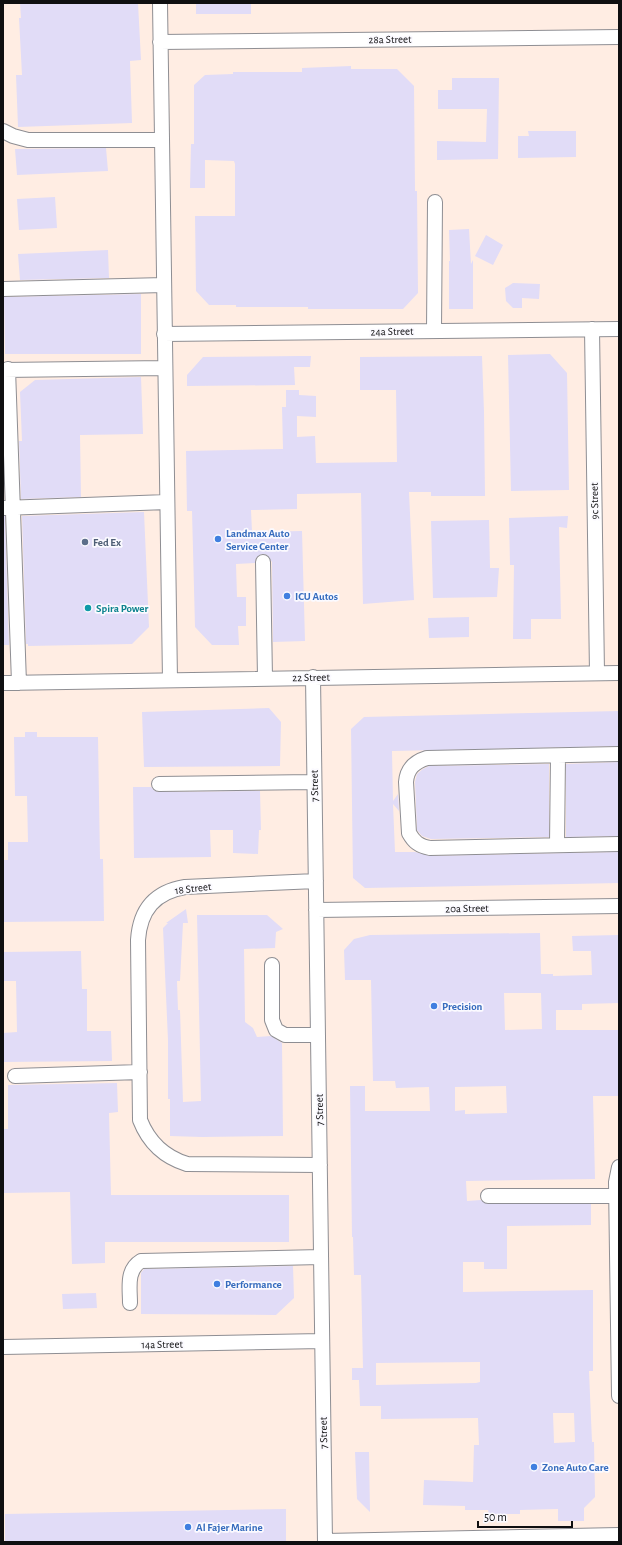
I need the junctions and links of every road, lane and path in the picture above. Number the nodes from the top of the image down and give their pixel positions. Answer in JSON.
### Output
{"nodes":[{"id":1,"x":160,"y":3,"type":"edge"},
{"id":2,"x":619,"y":37,"type":"edge"},
{"id":3,"x":160,"y":42,"type":"junction"},
{"id":4,"x":3,"y":131,"type":"edge"},
{"id":5,"x":162,"y":140,"type":"junction"},
{"id":6,"x":435,"y":202,"type":"dead end"},
{"id":7,"x":164,"y":285,"type":"junction"},
{"id":8,"x":3,"y":289,"type":"edge"},
{"id":9,"x":619,"y":328,"type":"edge"},
{"id":10,"x":592,"y":329,"type":"junction"},
{"id":11,"x":434,"y":331,"type":"junction"},
{"id":12,"x":164,"y":334,"type":"junction"},
{"id":13,"x":165,"y":368,"type":"junction"},
{"id":14,"x":6,"y":369,"type":"edge"},
{"id":15,"x":167,"y":502,"type":"junction"},
{"id":16,"x":8,"y":508,"type":"edge"},
{"id":17,"x":263,"y":562,"type":"dead end"},
{"id":18,"x":9,"y":582,"type":"edge"},
{"id":19,"x":596,"y":673,"type":"junction"},
{"id":20,"x":619,"y":673,"type":"edge"},
{"id":21,"x":313,"y":677,"type":"junction"},
{"id":22,"x":265,"y":678,"type":"junction"},
{"id":23,"x":170,"y":680,"type":"junction"},
{"id":24,"x":3,"y":683,"type":"edge"},
{"id":25,"x":19,"y":683,"type":"junction"},
{"id":26,"x":619,"y":754,"type":"edge"},
{"id":27,"x":558,"y":756,"type":"junction"},
{"id":28,"x":314,"y":782,"type":"junction"},
{"id":29,"x":159,"y":784,"type":"dead end"},
{"id":30,"x":619,"y":844,"type":"edge"},
{"id":31,"x":557,"y":845,"type":"junction"},
{"id":32,"x":316,"y":881,"type":"junction"},
{"id":33,"x":619,"y":906,"type":"edge"},
{"id":34,"x":316,"y":910,"type":"junction"},
{"id":35,"x":272,"y":965,"type":"dead end"},
{"id":36,"x":318,"y":1035,"type":"junction"},
{"id":37,"x":140,"y":1072,"type":"junction"},
{"id":38,"x":15,"y":1076,"type":"dead end"},
{"id":39,"x":320,"y":1165,"type":"junction"},
{"id":40,"x":619,"y":1167,"type":"edge"},
{"id":41,"x":488,"y":1196,"type":"dead end"},
{"id":42,"x":616,"y":1196,"type":"junction"},
{"id":43,"x":321,"y":1257,"type":"junction"},
{"id":44,"x":130,"y":1303,"type":"dead end"},
{"id":45,"x":322,"y":1341,"type":"junction"},
{"id":46,"x":3,"y":1347,"type":"edge"},
{"id":47,"x":619,"y":1396,"type":"edge"},
{"id":48,"x":619,"y":1535,"type":"edge"},
{"id":49,"x":325,"y":1541,"type":"edge"}],
"edges":[{"from":1,"to":3,"type":"street"},
{"from":2,"to":3,"type":"street","name":"28a Street"},
{"from":3,"to":5,"type":"street"},
{"from":4,"to":5,"type":"street"},
{"from":5,"to":7,"type":"street"},
{"from":6,"to":11,"type":"street"},
{"from":7,"to":8,"type":"street"},
{"from":7,"to":12,"type":"street"},
{"from":9,"to":10,"type":"street","name":"24a Street"},
{"from":10,"to":11,"type":"street","name":"24a Street"},
{"from":10,"to":19,"type":"street","name":"9c Street"},
{"from":11,"to":12,"type":"street","name":"24a Street"},
{"from":12,"to":13,"type":"street"},
{"from":13,"to":14,"type":"street"},
{"from":13,"to":15,"type":"street"},
{"from":14,"to":16,"type":"street"},
{"from":15,"to":16,"type":"street"},
{"from":15,"to":23,"type":"street"},
{"from":16,"to":18,"type":"street"},
{"from":17,"to":22,"type":"street"},
{"from":18,"to":25,"type":"street"},
{"from":19,"to":20,"type":"street","name":"22 Street"},
{"from":19,"to":21,"type":"street","name":"22 Street"},
{"from":21,"to":22,"type":"street","name":"22 Street"},
{"from":21,"to":28,"type":"street","name":"7 Street"},
{"from":22,"to":23,"type":"street","name":"22 Street"},
{"from":23,"to":25,"type":"street","name":"22 Street"},
{"from":24,"to":25,"type":"street","name":"22 Street"},
{"from":26,"to":27,"type":"street"},
{"from":27,"to":31,"type":"street"},
{"from":27,"to":31,"type":"street"},
{"from":28,"to":29,"type":"street"},
{"from":28,"to":32,"type":"street","name":"7 Street"},
{"from":30,"to":31,"type":"street"},
{"from":32,"to":34,"type":"street","name":"7 Street"},
{"from":32,"to":37,"type":"street","name":"18 Street"},
{"from":33,"to":34,"type":"street","name":"20a Street"},
{"from":34,"to":36,"type":"street","name":"7 Street"},
{"from":35,"to":36,"type":"street"},
{"from":36,"to":39,"type":"street","name":"7 Street"},
{"from":37,"to":38,"type":"street"},
{"from":37,"to":39,"type":"street","name":"18 Street"},
{"from":39,"to":43,"type":"street","name":"7 Street"},
{"from":40,"to":42,"type":"street"},
{"from":41,"to":42,"type":"street"},
{"from":42,"to":47,"type":"street"},
{"from":43,"to":44,"type":"street"},
{"from":43,"to":45,"type":"street","name":"7 Street"},
{"from":45,"to":46,"type":"street","name":"14a Street"},
{"from":45,"to":49,"type":"street","name":"7 Street"},
{"from":48,"to":49,"type":"street"}]}
